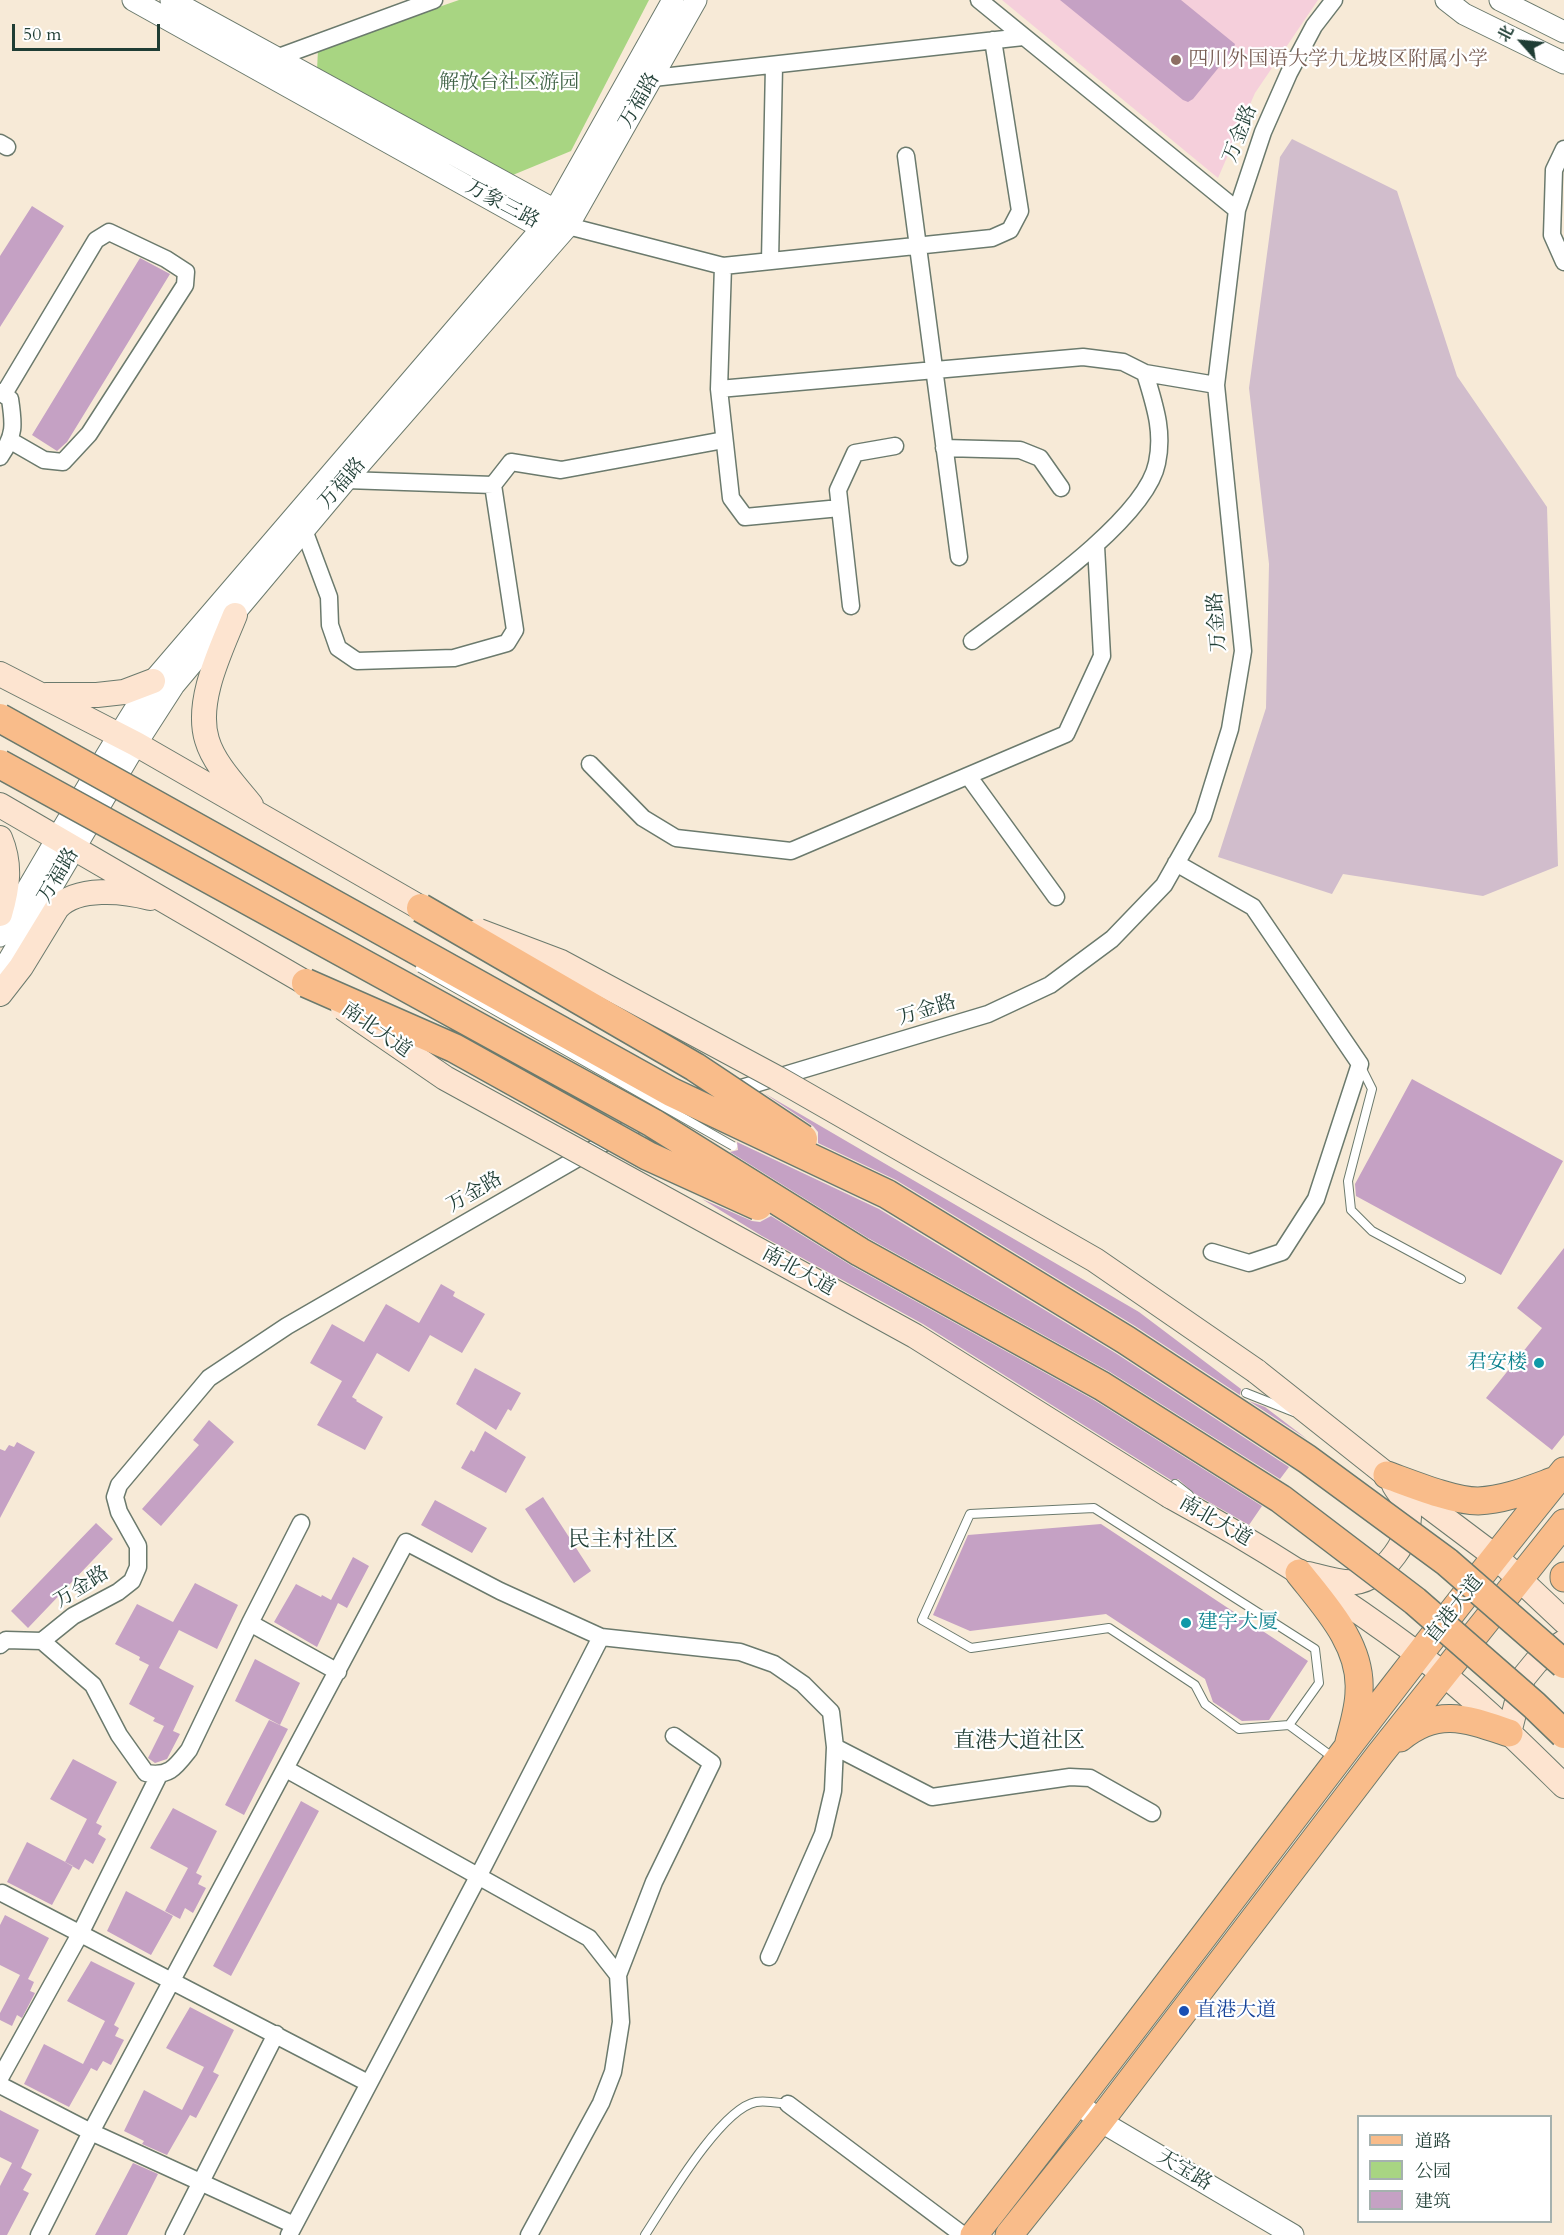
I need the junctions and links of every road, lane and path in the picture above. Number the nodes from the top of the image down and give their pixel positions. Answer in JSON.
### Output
{"nodes":[{"id":1,"x":133,"y":0,"type":"edge"},
{"id":2,"x":171,"y":0,"type":"edge"},
{"id":3,"x":434,"y":0,"type":"edge"},
{"id":4,"x":673,"y":0,"type":"edge"},
{"id":5,"x":696,"y":0,"type":"edge"},
{"id":6,"x":979,"y":0,"type":"edge"},
{"id":7,"x":1334,"y":0,"type":"edge"},
{"id":8,"x":1446,"y":0,"type":"edge"},
{"id":9,"x":1500,"y":0,"type":"edge"},
{"id":10,"x":1564,"y":32,"type":"edge"},
{"id":11,"x":1023,"y":37,"type":"junction"},
{"id":12,"x":993,"y":40,"type":"junction"},
{"id":13,"x":276,"y":58,"type":"junction"},
{"id":14,"x":1564,"y":63,"type":"edge"},
{"id":15,"x":774,"y":66,"type":"junction"},
{"id":16,"x":653,"y":78,"type":"junction"},
{"id":17,"x":1564,"y":149,"type":"edge"},
{"id":18,"x":906,"y":156,"type":"dead end"},
{"id":19,"x":1237,"y":210,"type":"junction"},
{"id":20,"x":561,"y":218,"type":"junction"},
{"id":21,"x":542,"y":228,"type":"junction"},
{"id":22,"x":918,"y":246,"type":"junction"},
{"id":23,"x":770,"y":261,"type":"junction"},
{"id":24,"x":1564,"y":262,"type":"edge"},
{"id":25,"x":723,"y":266,"type":"junction"},
{"id":26,"x":934,"y":370,"type":"junction"},
{"id":27,"x":1145,"y":373,"type":"junction"},
{"id":28,"x":1216,"y":385,"type":"junction"},
{"id":29,"x":719,"y":389,"type":"junction"},
{"id":30,"x":2,"y":393,"type":"edge"},
{"id":31,"x":724,"y":440,"type":"junction"},
{"id":32,"x":11,"y":441,"type":"junction"},
{"id":33,"x":895,"y":446,"type":"dead end"},
{"id":34,"x":944,"y":447,"type":"junction"},
{"id":35,"x":0,"y":458,"type":"edge"},
{"id":36,"x":346,"y":480,"type":"junction"},
{"id":37,"x":493,"y":485,"type":"junction"},
{"id":38,"x":1061,"y":488,"type":"dead end"},
{"id":39,"x":840,"y":508,"type":"junction"},
{"id":40,"x":304,"y":530,"type":"junction"},
{"id":41,"x":1096,"y":546,"type":"junction"},
{"id":42,"x":959,"y":557,"type":"dead end"},
{"id":43,"x":851,"y":606,"type":"dead end"},
{"id":44,"x":236,"y":615,"type":"junction"},
{"id":45,"x":972,"y":641,"type":"dead end"},
{"id":46,"x":0,"y":674,"type":"edge"},
{"id":47,"x":153,"y":681,"type":"junction"},
{"id":48,"x":39,"y":694,"type":"junction"},
{"id":49,"x":0,"y":718,"type":"edge"},
{"id":50,"x":127,"y":739,"type":"junction"},
{"id":51,"x":0,"y":764,"type":"edge"},
{"id":52,"x":590,"y":764,"type":"dead end"},
{"id":53,"x":969,"y":777,"type":"junction"},
{"id":54,"x":0,"y":805,"type":"edge"},
{"id":55,"x":256,"y":812,"type":"junction"},
{"id":56,"x":0,"y":838,"type":"edge"},
{"id":57,"x":67,"y":843,"type":"junction"},
{"id":58,"x":1176,"y":863,"type":"junction"},
{"id":59,"x":1056,"y":897,"type":"dead end"},
{"id":60,"x":172,"y":905,"type":"junction"},
{"id":61,"x":421,"y":909,"type":"junction"},
{"id":62,"x":0,"y":914,"type":"edge"},
{"id":63,"x":0,"y":936,"type":"edge"},
{"id":64,"x":412,"y":964,"type":"dead end"},
{"id":65,"x":0,"y":975,"type":"edge"},
{"id":66,"x":306,"y":983,"type":"junction"},
{"id":67,"x":0,"y":994,"type":"edge"},
{"id":68,"x":1360,"y":1064,"type":"junction"},
{"id":69,"x":657,"y":1113,"type":"junction"},
{"id":70,"x":887,"y":1194,"type":"junction"},
{"id":71,"x":860,"y":1252,"type":"junction"},
{"id":72,"x":1212,"y":1252,"type":"dead end"},
{"id":73,"x":1461,"y":1279,"type":"dead end"},
{"id":74,"x":1246,"y":1393,"type":"dead end"},
{"id":75,"x":1325,"y":1425,"type":"junction"},
{"id":76,"x":1387,"y":1476,"type":"junction"},
{"id":77,"x":1561,"y":1476,"type":"edge"},
{"id":78,"x":301,"y":1523,"type":"dead end"},
{"id":79,"x":1564,"y":1523,"type":"edge"},
{"id":80,"x":1496,"y":1557,"type":"junction"},
{"id":81,"x":1299,"y":1573,"type":"junction"},
{"id":82,"x":1520,"y":1580,"type":"junction"},
{"id":83,"x":1564,"y":1621,"type":"edge"},
{"id":84,"x":250,"y":1623,"type":"junction"},
{"id":85,"x":601,"y":1636,"type":"junction"},
{"id":86,"x":42,"y":1641,"type":"junction"},
{"id":87,"x":1564,"y":1642,"type":"edge"},
{"id":88,"x":0,"y":1645,"type":"edge"},
{"id":89,"x":1419,"y":1656,"type":"junction"},
{"id":90,"x":1564,"y":1664,"type":"edge"},
{"id":91,"x":338,"y":1672,"type":"junction"},
{"id":92,"x":1443,"y":1676,"type":"junction"},
{"id":93,"x":1288,"y":1725,"type":"junction"},
{"id":94,"x":1509,"y":1733,"type":"junction"},
{"id":95,"x":1564,"y":1734,"type":"edge"},
{"id":96,"x":674,"y":1736,"type":"dead end"},
{"id":97,"x":836,"y":1747,"type":"junction"},
{"id":98,"x":1343,"y":1754,"type":"junction"},
{"id":99,"x":1380,"y":1754,"type":"junction"},
{"id":100,"x":286,"y":1769,"type":"junction"},
{"id":101,"x":159,"y":1775,"type":"junction"},
{"id":102,"x":1564,"y":1786,"type":"edge"},
{"id":103,"x":1152,"y":1813,"type":"dead end"},
{"id":104,"x":479,"y":1875,"type":"junction"},
{"id":105,"x":2,"y":1893,"type":"dead end"},
{"id":106,"x":80,"y":1934,"type":"junction"},
{"id":107,"x":769,"y":1957,"type":"dead end"},
{"id":108,"x":618,"y":1975,"type":"junction"},
{"id":109,"x":172,"y":1982,"type":"junction"},
{"id":110,"x":276,"y":2034,"type":"junction"},
{"id":111,"x":0,"y":2078,"type":"edge"},
{"id":112,"x":368,"y":2083,"type":"junction"},
{"id":113,"x":0,"y":2085,"type":"edge"},
{"id":114,"x":1077,"y":2103,"type":"junction"},
{"id":115,"x":788,"y":2104,"type":"joint"},
{"id":116,"x":1100,"y":2121,"type":"junction"},
{"id":117,"x":91,"y":2132,"type":"junction"},
{"id":118,"x":201,"y":2181,"type":"junction"},
{"id":119,"x":292,"y":2230,"type":"edge"},
{"id":120,"x":39,"y":2235,"type":"edge"},
{"id":121,"x":174,"y":2235,"type":"edge"},
{"id":122,"x":529,"y":2235,"type":"edge"},
{"id":123,"x":645,"y":2235,"type":"edge"},
{"id":124,"x":963,"y":2235,"type":"edge"},
{"id":125,"x":974,"y":2235,"type":"edge"},
{"id":126,"x":1009,"y":2235,"type":"edge"},
{"id":127,"x":1293,"y":2235,"type":"edge"}],
"edges":[{"from":1,"to":21,"type":"street","name":"万象三路"},
{"from":2,"to":13,"type":"street","name":"万象三路"},
{"from":3,"to":13,"type":"street"},
{"from":4,"to":20,"type":"street","name":"万福路"},
{"from":5,"to":16,"type":"street","name":"万福路"},
{"from":6,"to":11,"type":"street"},
{"from":7,"to":19,"type":"street","name":"万金路"},
{"from":8,"to":14,"type":"street"},
{"from":9,"to":10,"type":"street"},
{"from":11,"to":12,"type":"street"},
{"from":11,"to":19,"type":"street"},
{"from":12,"to":15,"type":"street"},
{"from":12,"to":22,"type":"street"},
{"from":13,"to":20,"type":"street","name":"万象三路"},
{"from":15,"to":16,"type":"street"},
{"from":15,"to":23,"type":"street"},
{"from":16,"to":20,"type":"street","name":"万福路"},
{"from":17,"to":24,"type":"street"},
{"from":18,"to":22,"type":"street"},
{"from":19,"to":28,"type":"street","name":"万金路"},
{"from":20,"to":21,"type":"street","name":"万象三路"},
{"from":20,"to":25,"type":"street"},
{"from":20,"to":36,"type":"street","name":"万福路"},
{"from":21,"to":47,"type":"street","name":"万福路"},
{"from":22,"to":23,"type":"street"},
{"from":22,"to":26,"type":"street"},
{"from":23,"to":25,"type":"street"},
{"from":25,"to":29,"type":"street"},
{"from":26,"to":27,"type":"street"},
{"from":26,"to":29,"type":"street"},
{"from":26,"to":34,"type":"street"},
{"from":27,"to":28,"type":"street"},
{"from":27,"to":41,"type":"street"},
{"from":28,"to":58,"type":"street","name":"万金路"},
{"from":29,"to":31,"type":"street"},
{"from":30,"to":32,"type":"street"},
{"from":30,"to":32,"type":"street"},
{"from":31,"to":37,"type":"street"},
{"from":31,"to":39,"type":"street"},
{"from":32,"to":35,"type":"street"},
{"from":33,"to":39,"type":"street"},
{"from":34,"to":38,"type":"street"},
{"from":34,"to":42,"type":"street"},
{"from":36,"to":37,"type":"street"},
{"from":36,"to":40,"type":"street","name":"万福路"},
{"from":37,"to":40,"type":"street"},
{"from":39,"to":43,"type":"street"},
{"from":40,"to":44,"type":"street","name":"万福路"},
{"from":41,"to":45,"type":"street"},
{"from":41,"to":53,"type":"street"},
{"from":44,"to":50,"type":"street","name":"万福路"},
{"from":44,"to":55,"type":"main road"},
{"from":46,"to":48,"type":"main road"},
{"from":47,"to":48,"type":"main road"},
{"from":47,"to":50,"type":"street","name":"万福路"},
{"from":48,"to":50,"type":"main road"},
{"from":49,"to":70,"type":"highway","bridge":true},
{"from":50,"to":55,"type":"main road"},
{"from":50,"to":57,"type":"street","name":"万福路"},
{"from":51,"to":71,"type":"highway","bridge":true},
{"from":52,"to":53,"type":"street"},
{"from":53,"to":59,"type":"street"},
{"from":54,"to":57,"type":"main road","name":"南北大道"},
{"from":55,"to":61,"type":"main road"},
{"from":56,"to":62,"type":"main road"},
{"from":57,"to":60,"type":"main road","name":"南北大道"},
{"from":57,"to":63,"type":"street","name":"万福路"},
{"from":57,"to":65,"type":"street","name":"万福路"},
{"from":58,"to":68,"type":"street"},
{"from":58,"to":69,"type":"street","name":"万金路"},
{"from":60,"to":66,"type":"main road","name":"南北大道"},
{"from":60,"to":67,"type":"main road"},
{"from":61,"to":70,"type":"highway","bridge":true},
{"from":61,"to":75,"type":"main road","bridge":true},
{"from":64,"to":69,"type":"lane","bridge":true},
{"from":66,"to":71,"type":"highway","bridge":true},
{"from":66,"to":81,"type":"main road","name":"南北大道","bridge":true},
{"from":68,"to":72,"type":"street"},
{"from":68,"to":73,"type":"lane"},
{"from":69,"to":86,"type":"street","name":"万金路"},
{"from":70,"to":90,"type":"highway","bridge":true},
{"from":71,"to":95,"type":"highway","bridge":true},
{"from":74,"to":75,"type":"lane"},
{"from":75,"to":76,"type":"main road"},
{"from":76,"to":77,"type":"main road"},
{"from":76,"to":80,"type":"main road"},
{"from":76,"to":81,"type":"main road"},
{"from":77,"to":80,"type":"main road","name":"直港大道"},
{"from":78,"to":84,"type":"street"},
{"from":79,"to":82,"type":"main road","name":"直港大道"},
{"from":80,"to":82,"type":"main road"},
{"from":80,"to":89,"type":"main road","name":"直港大道"},
{"from":81,"to":89,"type":"main road","name":"南北大道"},
{"from":81,"to":98,"type":"main road"},
{"from":82,"to":83,"type":"main road"},
{"from":82,"to":92,"type":"main road","name":"直港大道"},
{"from":84,"to":91,"type":"street"},
{"from":84,"to":101,"type":"street"},
{"from":85,"to":91,"type":"street"},
{"from":85,"to":97,"type":"street"},
{"from":85,"to":104,"type":"street"},
{"from":86,"to":88,"type":"street"},
{"from":86,"to":101,"type":"street"},
{"from":87,"to":94,"type":"main road"},
{"from":89,"to":92,"type":"main road","name":"南北大道"},
{"from":89,"to":98,"type":"main road","name":"直港大道"},
{"from":91,"to":100,"type":"street"},
{"from":92,"to":94,"type":"main road","name":"南北大道"},
{"from":92,"to":99,"type":"main road","name":"直港大道"},
{"from":93,"to":93,"type":"lane"},
{"from":93,"to":98,"type":"lane"},
{"from":94,"to":99,"type":"main road"},
{"from":94,"to":102,"type":"main road","name":"南北大道"},
{"from":96,"to":108,"type":"street"},
{"from":97,"to":103,"type":"street"},
{"from":97,"to":107,"type":"street"},
{"from":98,"to":114,"type":"main road","name":"直港大道"},
{"from":99,"to":116,"type":"main road","name":"直港大道"},
{"from":100,"to":104,"type":"street"},
{"from":100,"to":109,"type":"street"},
{"from":101,"to":106,"type":"street"},
{"from":104,"to":108,"type":"street"},
{"from":104,"to":112,"type":"street"},
{"from":105,"to":106,"type":"street"},
{"from":106,"to":109,"type":"street"},
{"from":106,"to":111,"type":"street"},
{"from":108,"to":122,"type":"street"},
{"from":109,"to":110,"type":"street"},
{"from":109,"to":117,"type":"street"},
{"from":110,"to":112,"type":"street"},
{"from":110,"to":118,"type":"street"},
{"from":112,"to":119,"type":"street"},
{"from":113,"to":117,"type":"street"},
{"from":114,"to":116,"type":"street","name":"天宝路"},
{"from":114,"to":125,"type":"main road","name":"直港大道"},
{"from":115,"to":123,"type":"lane"},
{"from":115,"to":124,"type":"street"},
{"from":116,"to":126,"type":"main road","name":"直港大道"},
{"from":116,"to":127,"type":"street","name":"天宝路"},
{"from":117,"to":118,"type":"street"},
{"from":117,"to":120,"type":"street"},
{"from":118,"to":119,"type":"street"},
{"from":118,"to":121,"type":"street"}]}
